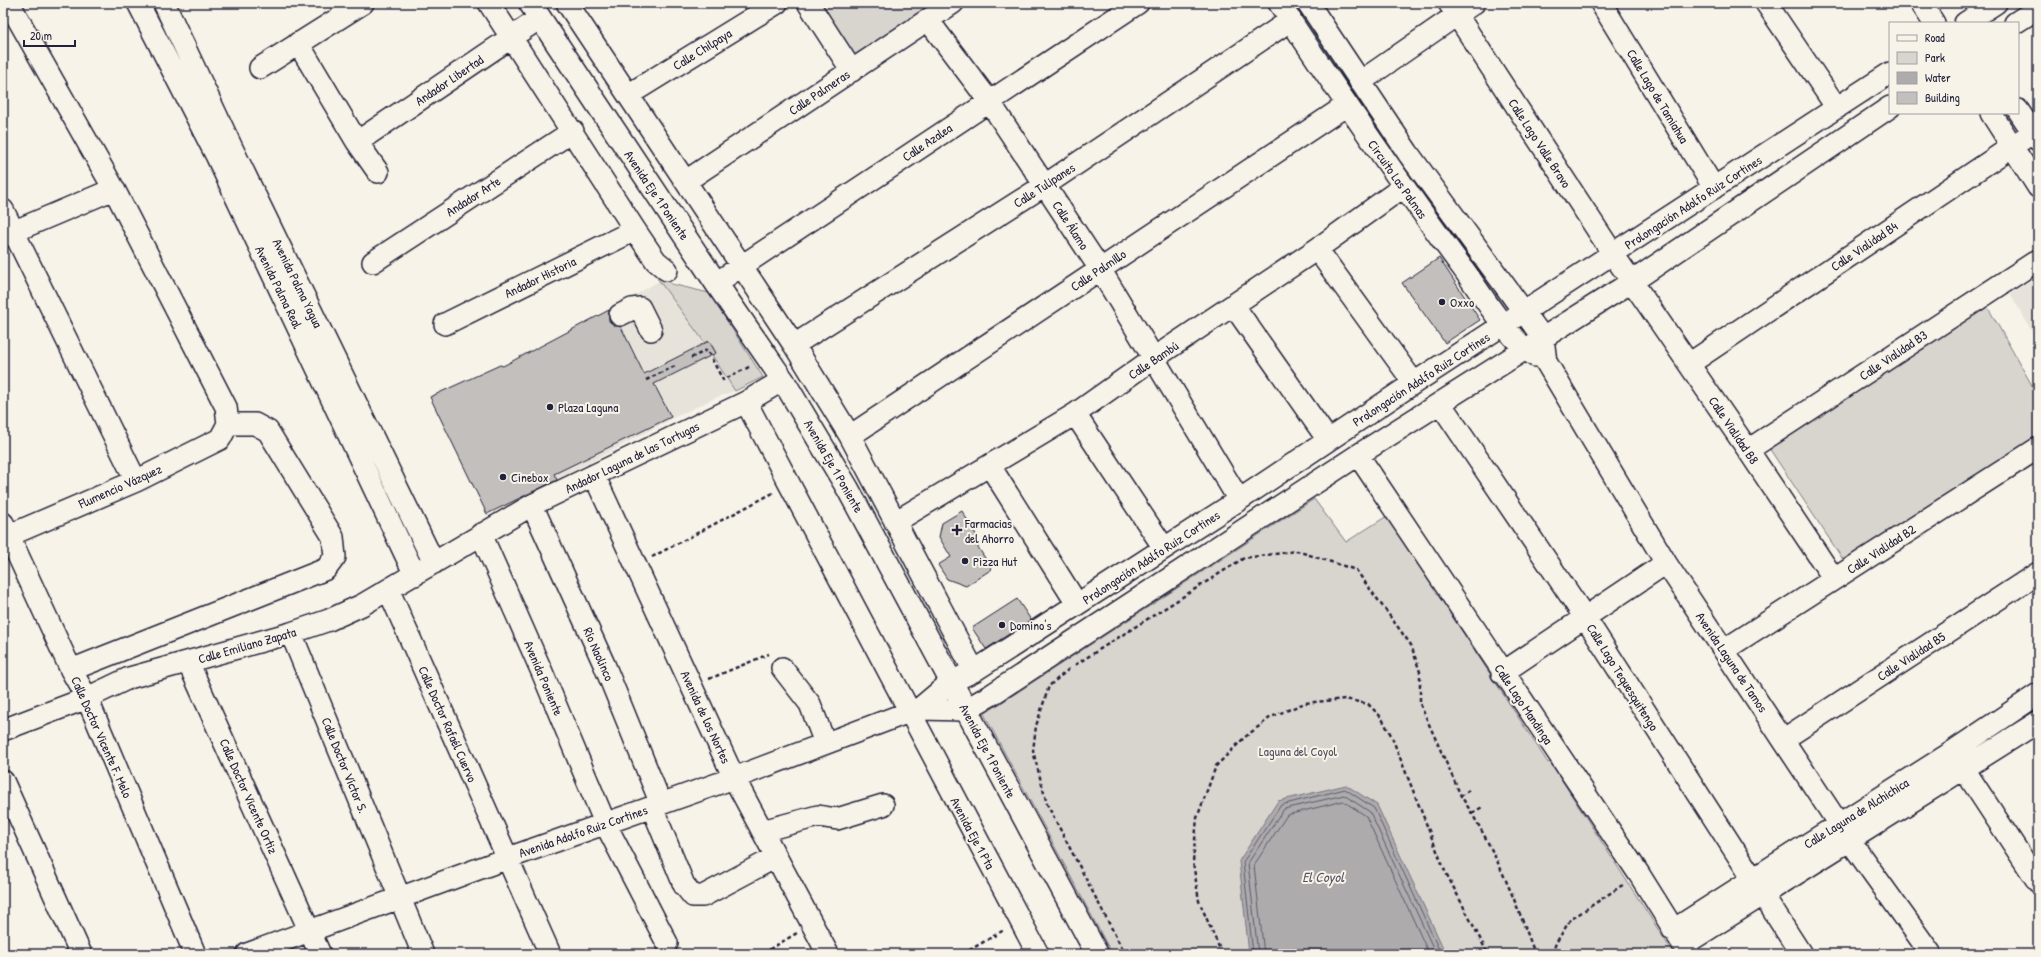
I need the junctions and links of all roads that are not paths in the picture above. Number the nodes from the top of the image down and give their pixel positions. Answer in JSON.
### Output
{"nodes":[{"id":1,"x":9,"y":3,"type":"edge"},
{"id":2,"x":138,"y":3,"type":"edge"},
{"id":3,"x":164,"y":3,"type":"edge"},
{"id":4,"x":363,"y":3,"type":"edge"},
{"id":5,"x":489,"y":3,"type":"edge"},
{"id":6,"x":777,"y":3,"type":"edge"},
{"id":7,"x":808,"y":3,"type":"edge"},
{"id":8,"x":953,"y":3,"type":"edge"},
{"id":9,"x":1138,"y":3,"type":"edge"},
{"id":10,"x":1279,"y":3,"type":"edge"},
{"id":11,"x":1308,"y":3,"type":"edge"},
{"id":12,"x":1474,"y":3,"type":"edge"},
{"id":13,"x":1601,"y":3,"type":"edge"},
{"id":14,"x":1766,"y":3,"type":"edge"},
{"id":15,"x":1921,"y":3,"type":"edge"},
{"id":16,"x":1996,"y":3,"type":"edge"},
{"id":17,"x":577,"y":6,"type":"edge"},
{"id":18,"x":2038,"y":8,"type":"edge"},
{"id":19,"x":1453,"y":9,"type":"edge"},
{"id":20,"x":535,"y":10,"type":"edge"},
{"id":21,"x":928,"y":20,"type":"junction"},
{"id":22,"x":1291,"y":20,"type":"junction"},
{"id":23,"x":1933,"y":22,"type":"edge"},
{"id":24,"x":1967,"y":22,"type":"edge"},
{"id":25,"x":2017,"y":22,"type":"edge"},
{"id":26,"x":511,"y":37,"type":"junction"},
{"id":27,"x":298,"y":43,"type":"junction"},
{"id":28,"x":260,"y":68,"type":"dead end"},
{"id":29,"x":852,"y":71,"type":"junction"},
{"id":30,"x":1889,"y":74,"type":"edge"},
{"id":31,"x":1360,"y":82,"type":"junction"},
{"id":32,"x":628,"y":95,"type":"junction"},
{"id":33,"x":989,"y":101,"type":"junction"},
{"id":34,"x":1347,"y":105,"type":"junction"},
{"id":35,"x":1837,"y":108,"type":"junction"},
{"id":36,"x":1889,"y":108,"type":"edge"},
{"id":37,"x":2019,"y":111,"type":"edge"},
{"id":38,"x":1992,"y":114,"type":"edge"},
{"id":39,"x":572,"y":131,"type":"junction"},
{"id":40,"x":2036,"y":134,"type":"edge"},
{"id":41,"x":357,"y":142,"type":"junction"},
{"id":42,"x":2012,"y":146,"type":"junction"},
{"id":43,"x":225,"y":153,"type":"junction"},
{"id":44,"x":378,"y":172,"type":"dead end"},
{"id":45,"x":686,"y":182,"type":"junction"},
{"id":46,"x":1045,"y":185,"type":"junction"},
{"id":47,"x":1403,"y":187,"type":"junction"},
{"id":48,"x":2038,"y":187,"type":"edge"},
{"id":49,"x":1714,"y":188,"type":"junction"},
{"id":50,"x":114,"y":189,"type":"junction"},
{"id":51,"x":3,"y":210,"type":"edge"},
{"id":52,"x":635,"y":230,"type":"junction"},
{"id":53,"x":8,"y":234,"type":"edge"},
{"id":54,"x":1317,"y":249,"type":"junction"},
{"id":55,"x":1613,"y":254,"type":"junction"},
{"id":56,"x":2038,"y":260,"type":"edge"},
{"id":57,"x":373,"y":262,"type":"dead end"},
{"id":58,"x":740,"y":266,"type":"junction"},
{"id":59,"x":668,"y":270,"type":"dead end"},
{"id":60,"x":1100,"y":270,"type":"junction"},
{"id":61,"x":1632,"y":282,"type":"junction"},
{"id":62,"x":716,"y":284,"type":"junction"},
{"id":63,"x":1234,"y":306,"type":"junction"},
{"id":64,"x":1526,"y":311,"type":"junction"},
{"id":65,"x":620,"y":314,"type":"dead end"},
{"id":66,"x":445,"y":324,"type":"dead end"},
{"id":67,"x":1504,"y":325,"type":"junction"},
{"id":68,"x":651,"y":330,"type":"dead end"},
{"id":69,"x":1543,"y":338,"type":"junction"},
{"id":70,"x":794,"y":345,"type":"junction"},
{"id":71,"x":1524,"y":349,"type":"junction"},
{"id":72,"x":1154,"y":358,"type":"junction"},
{"id":73,"x":1546,"y":362,"type":"junction"},
{"id":74,"x":1689,"y":364,"type":"junction"},
{"id":75,"x":327,"y":366,"type":"junction"},
{"id":76,"x":783,"y":380,"type":"junction"},
{"id":77,"x":1414,"y":383,"type":"junction"},
{"id":78,"x":746,"y":402,"type":"junction"},
{"id":79,"x":1440,"y":403,"type":"junction"},
{"id":80,"x":1075,"y":414,"type":"junction"},
{"id":81,"x":228,"y":424,"type":"junction"},
{"id":82,"x":850,"y":436,"type":"junction"},
{"id":83,"x":1328,"y":440,"type":"junction"},
{"id":84,"x":2038,"y":448,"type":"edge"},
{"id":85,"x":1748,"y":450,"type":"junction"},
{"id":86,"x":1358,"y":455,"type":"junction"},
{"id":87,"x":990,"y":466,"type":"junction"},
{"id":88,"x":594,"y":475,"type":"junction"},
{"id":89,"x":136,"y":481,"type":"junction"},
{"id":90,"x":1239,"y":500,"type":"junction"},
{"id":91,"x":532,"y":505,"type":"junction"},
{"id":92,"x":1219,"y":512,"type":"junction"},
{"id":93,"x":895,"y":522,"type":"junction"},
{"id":94,"x":5,"y":532,"type":"edge"},
{"id":95,"x":481,"y":534,"type":"junction"},
{"id":96,"x":1235,"y":536,"type":"junction"},
{"id":97,"x":1164,"y":548,"type":"junction"},
{"id":98,"x":434,"y":563,"type":"junction"},
{"id":99,"x":1666,"y":563,"type":"junction"},
{"id":100,"x":2038,"y":573,"type":"edge"},
{"id":101,"x":415,"y":575,"type":"junction"},
{"id":102,"x":1834,"y":579,"type":"junction"},
{"id":103,"x":389,"y":591,"type":"junction"},
{"id":104,"x":1083,"y":600,"type":"junction"},
{"id":105,"x":1584,"y":616,"type":"junction"},
{"id":106,"x":1107,"y":619,"type":"junction"},
{"id":107,"x":291,"y":632,"type":"junction"},
{"id":108,"x":1724,"y":650,"type":"junction"},
{"id":109,"x":776,"y":660,"type":"road end"},
{"id":110,"x":188,"y":662,"type":"junction"},
{"id":111,"x":71,"y":670,"type":"junction"},
{"id":112,"x":974,"y":670,"type":"junction"},
{"id":113,"x":1502,"y":672,"type":"junction"},
{"id":114,"x":951,"y":682,"type":"junction"},
{"id":115,"x":2038,"y":694,"type":"edge"},
{"id":116,"x":87,"y":698,"type":"junction"},
{"id":117,"x":914,"y":710,"type":"junction"},
{"id":118,"x":965,"y":710,"type":"junction"},
{"id":119,"x":2038,"y":722,"type":"edge"},
{"id":120,"x":3,"y":730,"type":"edge"},
{"id":121,"x":1784,"y":739,"type":"junction"},
{"id":122,"x":825,"y":743,"type":"junction"},
{"id":123,"x":1952,"y":752,"type":"junction"},
{"id":124,"x":1964,"y":769,"type":"junction"},
{"id":125,"x":734,"y":778,"type":"junction"},
{"id":126,"x":3,"y":781,"type":"edge"},
{"id":127,"x":884,"y":805,"type":"dead end"},
{"id":128,"x":657,"y":806,"type":"junction"},
{"id":129,"x":605,"y":823,"type":"junction"},
{"id":130,"x":762,"y":831,"type":"junction"},
{"id":131,"x":1844,"y":832,"type":"junction"},
{"id":132,"x":776,"y":857,"type":"junction"},
{"id":133,"x":508,"y":858,"type":"junction"},
{"id":134,"x":2038,"y":882,"type":"edge"},
{"id":135,"x":1757,"y":887,"type":"junction"},
{"id":136,"x":400,"y":898,"type":"junction"},
{"id":137,"x":309,"y":931,"type":"junction"},
{"id":138,"x":667,"y":943,"type":"dead end"},
{"id":139,"x":1681,"y":943,"type":"edge"},
{"id":140,"x":81,"y":954,"type":"edge"},
{"id":141,"x":195,"y":954,"type":"edge"},
{"id":142,"x":247,"y":954,"type":"edge"},
{"id":143,"x":320,"y":954,"type":"edge"},
{"id":144,"x":423,"y":954,"type":"edge"},
{"id":145,"x":550,"y":954,"type":"edge"},
{"id":146,"x":828,"y":954,"type":"edge"},
{"id":147,"x":1038,"y":954,"type":"edge"},
{"id":148,"x":1097,"y":954,"type":"edge"},
{"id":149,"x":1801,"y":954,"type":"edge"},
{"id":150,"x":1931,"y":954,"type":"edge"}],
"edges":[{"from":1,"to":50,"type":"street"},
{"from":2,"to":43,"type":"street"},
{"from":3,"to":43,"type":"street","name":"Avenida Palma Yagua"},
{"from":4,"to":27,"type":"street"},
{"from":5,"to":26,"type":"street"},
{"from":6,"to":32,"type":"street","name":"Calle Chilpaya"},
{"from":7,"to":29,"type":"street"},
{"from":8,"to":21,"type":"street","name":"Calle Palmeras"},
{"from":9,"to":33,"type":"street","name":"Calle Azalea"},
{"from":10,"to":22,"type":"street","name":"Circuito Las Palmas"},
{"from":11,"to":31,"type":"street","name":"Circuito Las Palmas"},
{"from":12,"to":19,"type":"street"},
{"from":13,"to":49,"type":"street","name":"Calle Lago de Tamiahua"},
{"from":14,"to":35,"type":"street"},
{"from":15,"to":23,"type":"street"},
{"from":16,"to":24,"type":"street"},
{"from":17,"to":32,"type":"street","name":"Avenida Eje 1 Poniente"},
{"from":18,"to":25,"type":"street"},
{"from":19,"to":31,"type":"street"},
{"from":19,"to":55,"type":"street","name":"Calle Lago Valle Bravo"},
{"from":20,"to":26,"type":"street","name":"Andador Libertad"},
{"from":20,"to":62,"type":"main road","name":"Avenida Eje 1 Poniente"},
{"from":21,"to":29,"type":"street","name":"Calle Palmeras"},
{"from":21,"to":33,"type":"street","name":"Calle Álamo"},
{"from":22,"to":34,"type":"street","name":"Circuito Las Palmas"},
{"from":22,"to":46,"type":"street","name":"Calle Tulipanes"},
{"from":26,"to":39,"type":"street"},
{"from":26,"to":41,"type":"street","name":"Andador Libertad"},
{"from":27,"to":28,"type":"street"},
{"from":27,"to":41,"type":"street"},
{"from":29,"to":45,"type":"street","name":"Calle Palmeras"},
{"from":30,"to":35,"type":"street","name":"Prolongación Adolfo Ruiz Cortines"},
{"from":31,"to":64,"type":"street","name":"Circuito Las Palmas"},
{"from":32,"to":45,"type":"street","name":"Avenida Eje 1 Poniente"},
{"from":33,"to":46,"type":"street","name":"Calle Álamo"},
{"from":33,"to":58,"type":"street","name":"Calle Azalea"},
{"from":34,"to":47,"type":"street","name":"Circuito Las Palmas"},
{"from":34,"to":60,"type":"street","name":"Calle Palmillo"},
{"from":35,"to":49,"type":"street","name":"Prolongación Adolfo Ruiz Cortines"},
{"from":36,"to":61,"type":"street"},
{"from":37,"to":40,"type":"street"},
{"from":38,"to":42,"type":"street"},
{"from":39,"to":52,"type":"street"},
{"from":39,"to":57,"type":"street","name":"Andador Arte"},
{"from":40,"to":42,"type":"street","name":"Calle Vialidad B4"},
{"from":41,"to":44,"type":"street"},
{"from":42,"to":48,"type":"street"},
{"from":42,"to":74,"type":"street","name":"Calle Vialidad B4"},
{"from":43,"to":75,"type":"street","name":"Avenida Palma Yagua"},
{"from":45,"to":58,"type":"street","name":"Avenida Eje 1 Poniente"},
{"from":46,"to":60,"type":"street","name":"Calle Álamo"},
{"from":46,"to":70,"type":"street","name":"Calle Tulipanes"},
{"from":47,"to":54,"type":"street","name":"Calle Bambú"},
{"from":47,"to":67,"type":"street","name":"Circuito Las Palmas"},
{"from":49,"to":55,"type":"street","name":"Prolongación Adolfo Ruiz Cortines"},
{"from":50,"to":53,"type":"street"},
{"from":50,"to":81,"type":"street"},
{"from":51,"to":53,"type":"street"},
{"from":52,"to":59,"type":"street"},
{"from":52,"to":66,"type":"street","name":"Andador Historia"},
{"from":53,"to":89,"type":"street"},
{"from":54,"to":63,"type":"street","name":"Calle Bambú"},
{"from":54,"to":77,"type":"street"},
{"from":55,"to":61,"type":"street","name":"Calle Lago Valle Bravo"},
{"from":55,"to":64,"type":"street","name":"Prolongación Adolfo Ruiz Cortines"},
{"from":56,"to":85,"type":"street","name":"Calle Vialidad B3"},
{"from":58,"to":62,"type":"street","name":"Calle Azalea"},
{"from":58,"to":70,"type":"street","name":"Avenida Eje 1 Poniente"},
{"from":60,"to":72,"type":"street","name":"Calle Álamo"},
{"from":60,"to":82,"type":"street","name":"Calle Palmillo"},
{"from":61,"to":69,"type":"street"},
{"from":61,"to":74,"type":"street","name":"Calle Vialidad B8"},
{"from":62,"to":76,"type":"main road","name":"Avenida Eje 1 Poniente"},
{"from":63,"to":72,"type":"street","name":"Calle Bambú"},
{"from":63,"to":83,"type":"street"},
{"from":64,"to":67,"type":"street","name":"Prolongación Adolfo Ruiz Cortines"},
{"from":64,"to":69,"type":"street","name":"Circuito Las Palmas"},
{"from":65,"to":68,"type":"street"},
{"from":67,"to":71,"type":"street","name":"Circuito Las Palmas"},
{"from":67,"to":77,"type":"street","name":"Prolongación Adolfo Ruiz Cortines"},
{"from":69,"to":71,"type":"street"},
{"from":69,"to":73,"type":"street","name":"Avenida Laguna de Tamos"},
{"from":70,"to":82,"type":"street","name":"Avenida Eje 1 Poniente"},
{"from":71,"to":73,"type":"street","name":"Avenida Laguna de Tamos"},
{"from":71,"to":79,"type":"street"},
{"from":72,"to":80,"type":"street","name":"Calle Bambú"},
{"from":72,"to":90,"type":"street","name":"Calle Álamo"},
{"from":73,"to":99,"type":"street","name":"Avenida Laguna de Tamos"},
{"from":74,"to":85,"type":"street","name":"Calle Vialidad B8"},
{"from":75,"to":98,"type":"street","name":"Avenida Palma Yagua"},
{"from":75,"to":101,"type":"street"},
{"from":76,"to":78,"type":"street","name":"Andador Laguna de las Tortugas"},
{"from":76,"to":114,"type":"main road","name":"Avenida Eje 1 Poniente"},
{"from":77,"to":83,"type":"street","name":"Prolongación Adolfo Ruiz Cortines"},
{"from":78,"to":88,"type":"street","name":"Andador Laguna de las Tortugas"},
{"from":78,"to":117,"type":"street","name":"Avenida Eje 1 Pta"},
{"from":79,"to":86,"type":"street"},
{"from":79,"to":105,"type":"street","name":"Calle Lago Tequesquitengo"},
{"from":80,"to":87,"type":"street","name":"Calle Bambú"},
{"from":80,"to":97,"type":"street"},
{"from":81,"to":89,"type":"street","name":"Flumencio Vázquez"},
{"from":81,"to":111,"type":"street"},
{"from":82,"to":93,"type":"street","name":"Avenida Eje 1 Poniente"},
{"from":83,"to":90,"type":"street","name":"Prolongación Adolfo Ruiz Cortines"},
{"from":84,"to":102,"type":"street","name":"Calle Vialidad B2"},
{"from":85,"to":102,"type":"street","name":"Calle Vialidad B8"},
{"from":86,"to":96,"type":"street"},
{"from":86,"to":113,"type":"street","name":"Calle Lago Mandinga"},
{"from":87,"to":93,"type":"street","name":"Calle Bambú"},
{"from":87,"to":104,"type":"street"},
{"from":88,"to":91,"type":"street","name":"Andador Laguna de las Tortugas"},
{"from":88,"to":125,"type":"street","name":"Avenida de los Nortes"},
{"from":89,"to":94,"type":"street","name":"Flumencio Vázquez"},
{"from":90,"to":92,"type":"street","name":"Prolongación Adolfo Ruiz Cortines"},
{"from":91,"to":95,"type":"street","name":"Andador Laguna de las Tortugas"},
{"from":91,"to":128,"type":"street","name":"Río Naolinco"},
{"from":92,"to":96,"type":"street"},
{"from":92,"to":97,"type":"street","name":"Prolongación Adolfo Ruiz Cortines"},
{"from":93,"to":112,"type":"street","name":"Avenida Eje 1 Poniente"},
{"from":94,"to":111,"type":"street","name":"Calle Doctor Vicente F. Melo"},
{"from":95,"to":98,"type":"street","name":"Calle Emiliano Zapata"},
{"from":95,"to":129,"type":"street","name":"Avenida Poniente"},
{"from":96,"to":106,"type":"street"},
{"from":97,"to":104,"type":"street","name":"Prolongación Adolfo Ruiz Cortines"},
{"from":98,"to":101,"type":"street","name":"Calle Emiliano Zapata"},
{"from":99,"to":105,"type":"street"},
{"from":99,"to":108,"type":"street","name":"Avenida Laguna de Tamos"},
{"from":100,"to":121,"type":"street","name":"Calle Vialidad B5"},
{"from":101,"to":103,"type":"street","name":"Calle Emiliano Zapata"},
{"from":102,"to":108,"type":"street","name":"Calle Vialidad B2"},
{"from":103,"to":107,"type":"street","name":"Calle Emiliano Zapata"},
{"from":103,"to":133,"type":"street","name":"Calle Doctor Rafaél Cuervo"},
{"from":104,"to":106,"type":"street"},
{"from":104,"to":112,"type":"street","name":"Prolongación Adolfo Ruiz Cortines"},
{"from":105,"to":113,"type":"street"},
{"from":105,"to":135,"type":"street","name":"Calle Lago Tequesquitengo"},
{"from":106,"to":118,"type":"street"},
{"from":107,"to":110,"type":"street","name":"Calle Emiliano Zapata"},
{"from":107,"to":136,"type":"street","name":"Calle Doctor Víctor S."},
{"from":108,"to":121,"type":"street","name":"Avenida Laguna de Tamos"},
{"from":109,"to":122,"type":"street"},
{"from":110,"to":116,"type":"street","name":"Calle Emiliano Zapata"},
{"from":110,"to":137,"type":"street","name":"Calle Doctor Vicente Ortiz"},
{"from":111,"to":116,"type":"street","name":"Calle Doctor Vicente F. Melo"},
{"from":112,"to":114,"type":"street","name":"Prolongación Adolfo Ruiz Cortines"},
{"from":113,"to":139,"type":"street","name":"Calle Lago Mandinga"},
{"from":114,"to":117,"type":"street","name":"Avenida Adolfo Ruiz Cortines"},
{"from":114,"to":118,"type":"main road","name":"Avenida Eje 1 Poniente"},
{"from":115,"to":123,"type":"street","name":"Calle Laguna de Alchichica"},
{"from":116,"to":120,"type":"street","name":"Calle Emiliano Zapata"},
{"from":116,"to":141,"type":"street","name":"Calle Doctor Vicente F. Melo"},
{"from":117,"to":118,"type":"street","name":"Avenida Adolfo Ruiz Cortines"},
{"from":117,"to":122,"type":"street","name":"Avenida Adolfo Ruiz Cortines"},
{"from":117,"to":147,"type":"street","name":"Avenida Eje 1 Pta"},
{"from":118,"to":148,"type":"main road","name":"Avenida Eje 1 Poniente"},
{"from":119,"to":124,"type":"street","name":"Calle Laguna de Alchichica"},
{"from":121,"to":131,"type":"street","name":"Avenida Laguna de Tamos"},
{"from":122,"to":125,"type":"street","name":"Avenida Adolfo Ruiz Cortines"},
{"from":123,"to":124,"type":"street"},
{"from":123,"to":131,"type":"street","name":"Calle Laguna de Alchichica"},
{"from":124,"to":131,"type":"street","name":"Calle Laguna de Alchichica"},
{"from":124,"to":134,"type":"street"},
{"from":125,"to":128,"type":"street","name":"Avenida Adolfo Ruiz Cortines"},
{"from":125,"to":130,"type":"street","name":"Avenida de los Nortes"},
{"from":126,"to":140,"type":"street"},
{"from":127,"to":130,"type":"street"},
{"from":128,"to":129,"type":"street","name":"Avenida Adolfo Ruiz Cortines"},
{"from":128,"to":132,"type":"street","name":"Río Naolinco"},
{"from":129,"to":133,"type":"street","name":"Avenida Adolfo Ruiz Cortines"},
{"from":129,"to":138,"type":"street","name":"Avenida Poniente"},
{"from":130,"to":132,"type":"street","name":"Avenida de los Nortes"},
{"from":131,"to":135,"type":"street","name":"Calle Laguna de Alchichica"},
{"from":131,"to":150,"type":"street","name":"Avenida Laguna de Tamos"},
{"from":132,"to":146,"type":"street","name":"Avenida de los Nortes"},
{"from":133,"to":136,"type":"street","name":"Avenida Adolfo Ruiz Cortines"},
{"from":133,"to":145,"type":"street","name":"Calle Doctor Rafaél Cuervo"},
{"from":135,"to":139,"type":"street","name":"Calle Laguna de Alchichica"},
{"from":135,"to":149,"type":"street","name":"Calle Lago Tequesquitengo"},
{"from":136,"to":137,"type":"street","name":"Avenida Adolfo Ruiz Cortines"},
{"from":136,"to":144,"type":"street","name":"Calle Doctor Víctor S."},
{"from":137,"to":142,"type":"street","name":"Avenida Adolfo Ruiz Cortines"},
{"from":137,"to":143,"type":"street","name":"Calle Doctor Vicente Ortiz"}]}
